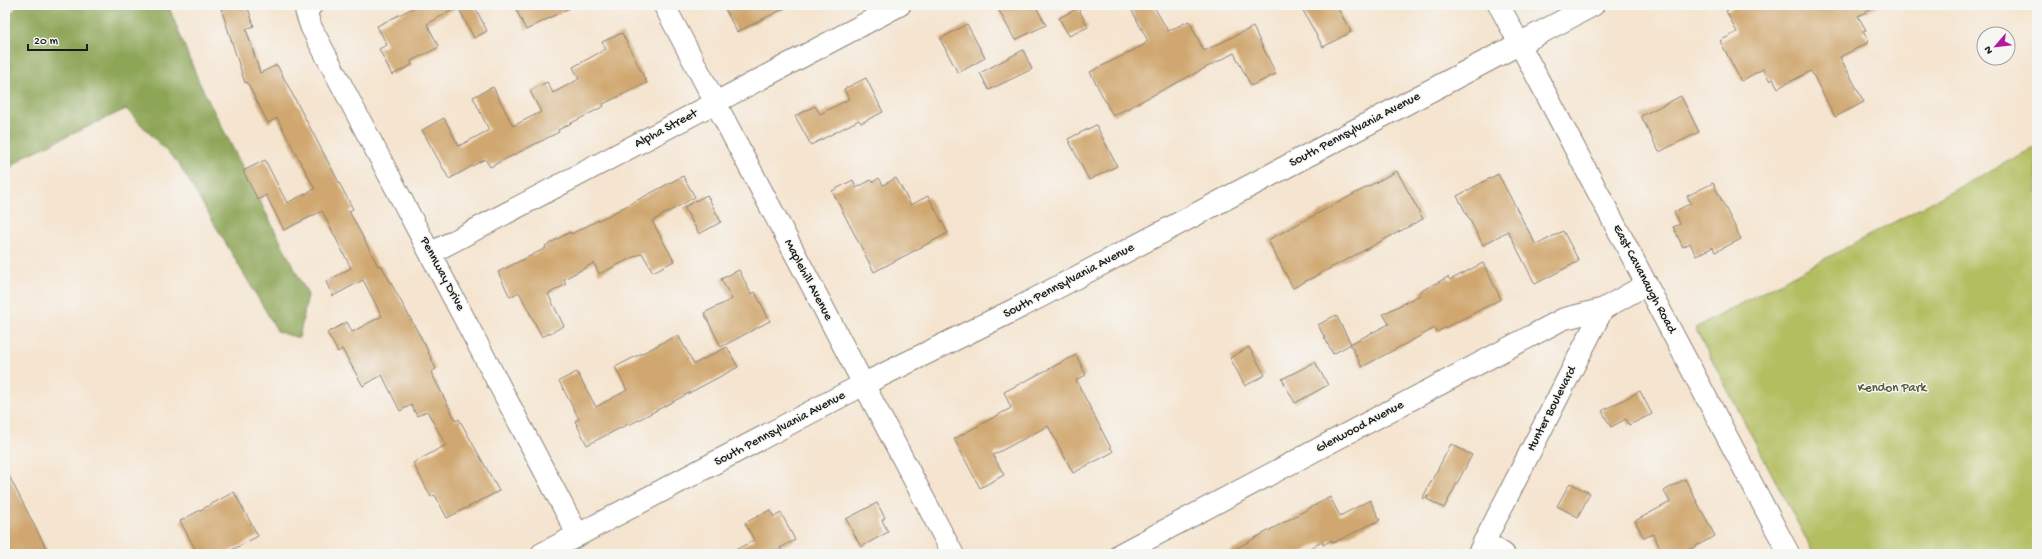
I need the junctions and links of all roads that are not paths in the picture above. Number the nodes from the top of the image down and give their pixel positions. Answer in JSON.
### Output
{"nodes":[{"id":1,"x":664,"y":5,"type":"edge"},
{"id":2,"x":900,"y":5,"type":"edge"},
{"id":3,"x":1499,"y":5,"type":"edge"},
{"id":4,"x":1593,"y":5,"type":"edge"},
{"id":5,"x":309,"y":8,"type":"edge"},
{"id":6,"x":1519,"y":44,"type":"junction"},
{"id":7,"x":715,"y":103,"type":"junction"},
{"id":8,"x":431,"y":253,"type":"junction"},
{"id":9,"x":1647,"y":284,"type":"junction"},
{"id":10,"x":1603,"y":309,"type":"junction"},
{"id":11,"x":864,"y":384,"type":"junction"},
{"id":12,"x":578,"y":535,"type":"junction"},
{"id":13,"x":1481,"y":547,"type":"edge"},
{"id":14,"x":542,"y":554,"type":"edge"},
{"id":15,"x":952,"y":554,"type":"edge"},
{"id":16,"x":1120,"y":554,"type":"edge"},
{"id":17,"x":1504,"y":554,"type":"edge"},
{"id":18,"x":1789,"y":554,"type":"edge"}],
"edges":[{"from":1,"to":7,"type":"street","name":"Maplehill Avenue"},
{"from":2,"to":7,"type":"street","name":"Alpha Street"},
{"from":3,"to":6,"type":"street","name":"East Cavanaugh Road"},
{"from":4,"to":6,"type":"main road","name":"South Pennsylvania Avenue"},
{"from":5,"to":8,"type":"street","name":"Pennway Drive"},
{"from":6,"to":9,"type":"street","name":"East Cavanaugh Road"},
{"from":6,"to":11,"type":"main road","name":"South Pennsylvania Avenue"},
{"from":7,"to":8,"type":"street","name":"Alpha Street"},
{"from":7,"to":11,"type":"street","name":"Maplehill Avenue"},
{"from":8,"to":12,"type":"street","name":"Pennway Drive"},
{"from":9,"to":10,"type":"street"},
{"from":9,"to":18,"type":"street","name":"East Cavanaugh Road"},
{"from":10,"to":13,"type":"street","name":"Hunter Boulevard"},
{"from":10,"to":16,"type":"street","name":"Glenwood Avenue"},
{"from":11,"to":12,"type":"main road","name":"South Pennsylvania Avenue"},
{"from":11,"to":15,"type":"street","name":"Maplehill Avenue"},
{"from":12,"to":14,"type":"main road","name":"South Pennsylvania Avenue"},
{"from":13,"to":17,"type":"street"}]}
